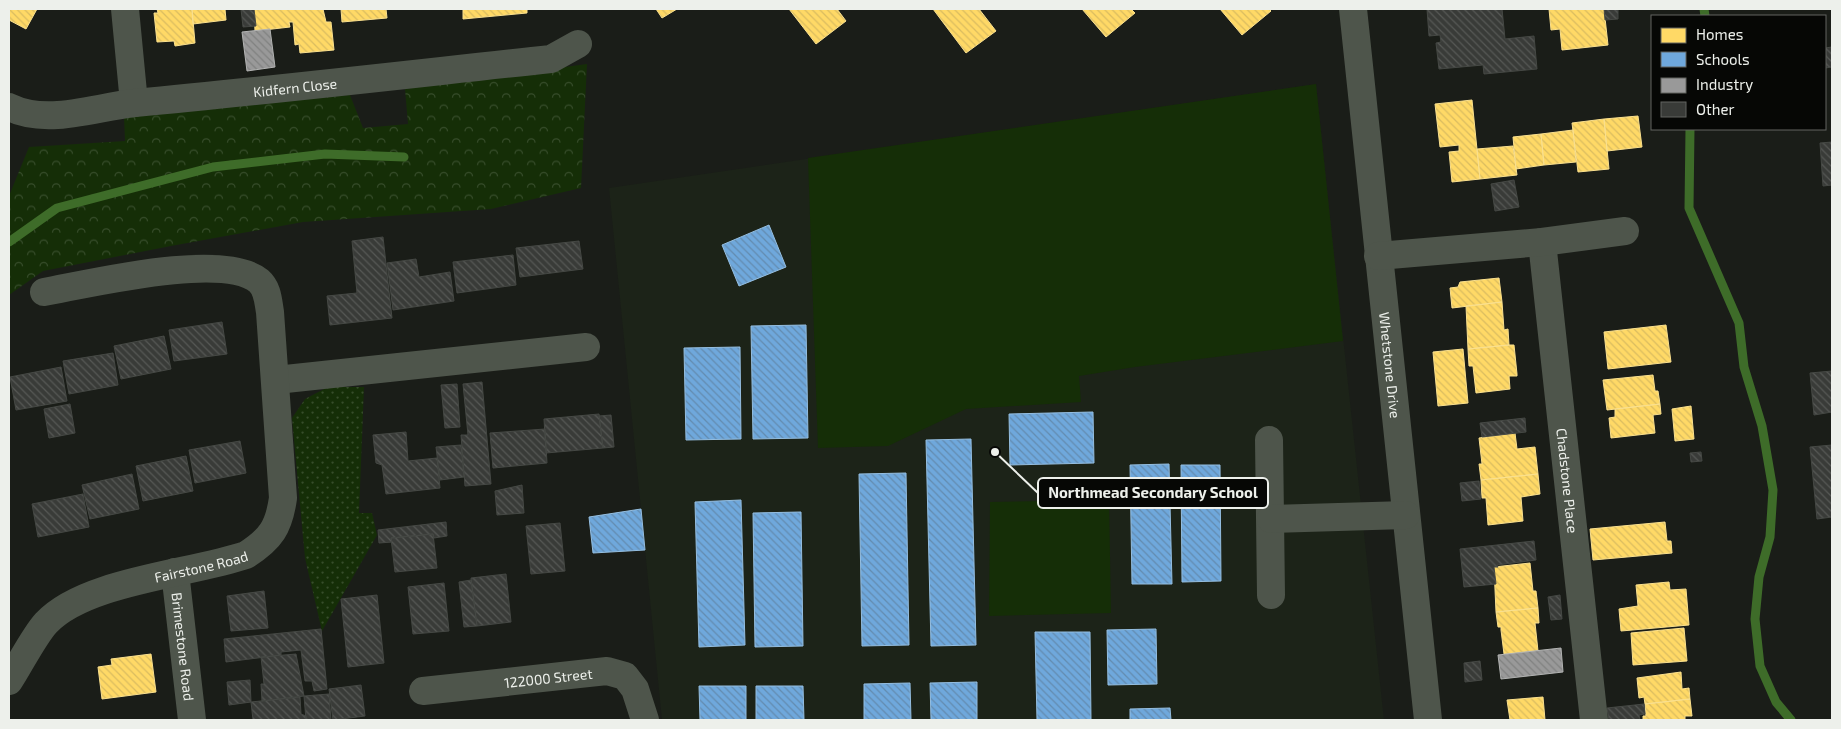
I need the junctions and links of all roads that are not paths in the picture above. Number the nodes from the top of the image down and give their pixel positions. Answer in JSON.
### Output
{"nodes":[{"id":1,"x":125,"y":9,"type":"edge"},
{"id":2,"x":1353,"y":9,"type":"edge"},
{"id":3,"x":578,"y":44,"type":"dead end"},
{"id":4,"x":134,"y":103,"type":"junction"},
{"id":5,"x":9,"y":108,"type":"edge"},
{"id":6,"x":1625,"y":231,"type":"dead end"},
{"id":7,"x":1542,"y":242,"type":"junction"},
{"id":8,"x":1378,"y":256,"type":"junction"},
{"id":9,"x":44,"y":292,"type":"dead end"},
{"id":10,"x":586,"y":347,"type":"dead end"},
{"id":11,"x":276,"y":380,"type":"junction"},
{"id":12,"x":1269,"y":440,"type":"dead end"},
{"id":13,"x":1406,"y":515,"type":"junction"},
{"id":14,"x":1270,"y":519,"type":"junction"},
{"id":15,"x":175,"y":572,"type":"junction"},
{"id":16,"x":1271,"y":595,"type":"dead end"},
{"id":17,"x":9,"y":682,"type":"edge"},
{"id":18,"x":423,"y":691,"type":"dead end"},
{"id":19,"x":192,"y":720,"type":"edge"},
{"id":20,"x":645,"y":720,"type":"edge"},
{"id":21,"x":1428,"y":720,"type":"edge"},
{"id":22,"x":1594,"y":720,"type":"edge"}],
"edges":[{"from":1,"to":4,"type":"street"},
{"from":2,"to":8,"type":"street","name":"Whetstone Drive"},
{"from":3,"to":4,"type":"street","name":"Kidfern Close"},
{"from":4,"to":5,"type":"street","name":"Kidfern Close"},
{"from":6,"to":7,"type":"street"},
{"from":7,"to":8,"type":"street"},
{"from":7,"to":22,"type":"street","name":"Chadstone Place"},
{"from":8,"to":13,"type":"street","name":"Whetstone Drive"},
{"from":9,"to":11,"type":"street","name":"Fairstone Road"},
{"from":10,"to":11,"type":"street"},
{"from":11,"to":15,"type":"street","name":"Fairstone Road"},
{"from":12,"to":14,"type":"street"},
{"from":13,"to":14,"type":"street"},
{"from":13,"to":21,"type":"street","name":"Whetstone Drive"},
{"from":14,"to":16,"type":"street"},
{"from":15,"to":17,"type":"street","name":"Fairstone Road"},
{"from":15,"to":19,"type":"street","name":"Brimestone Road"},
{"from":18,"to":20,"type":"street","name":"122000 Street"}]}
